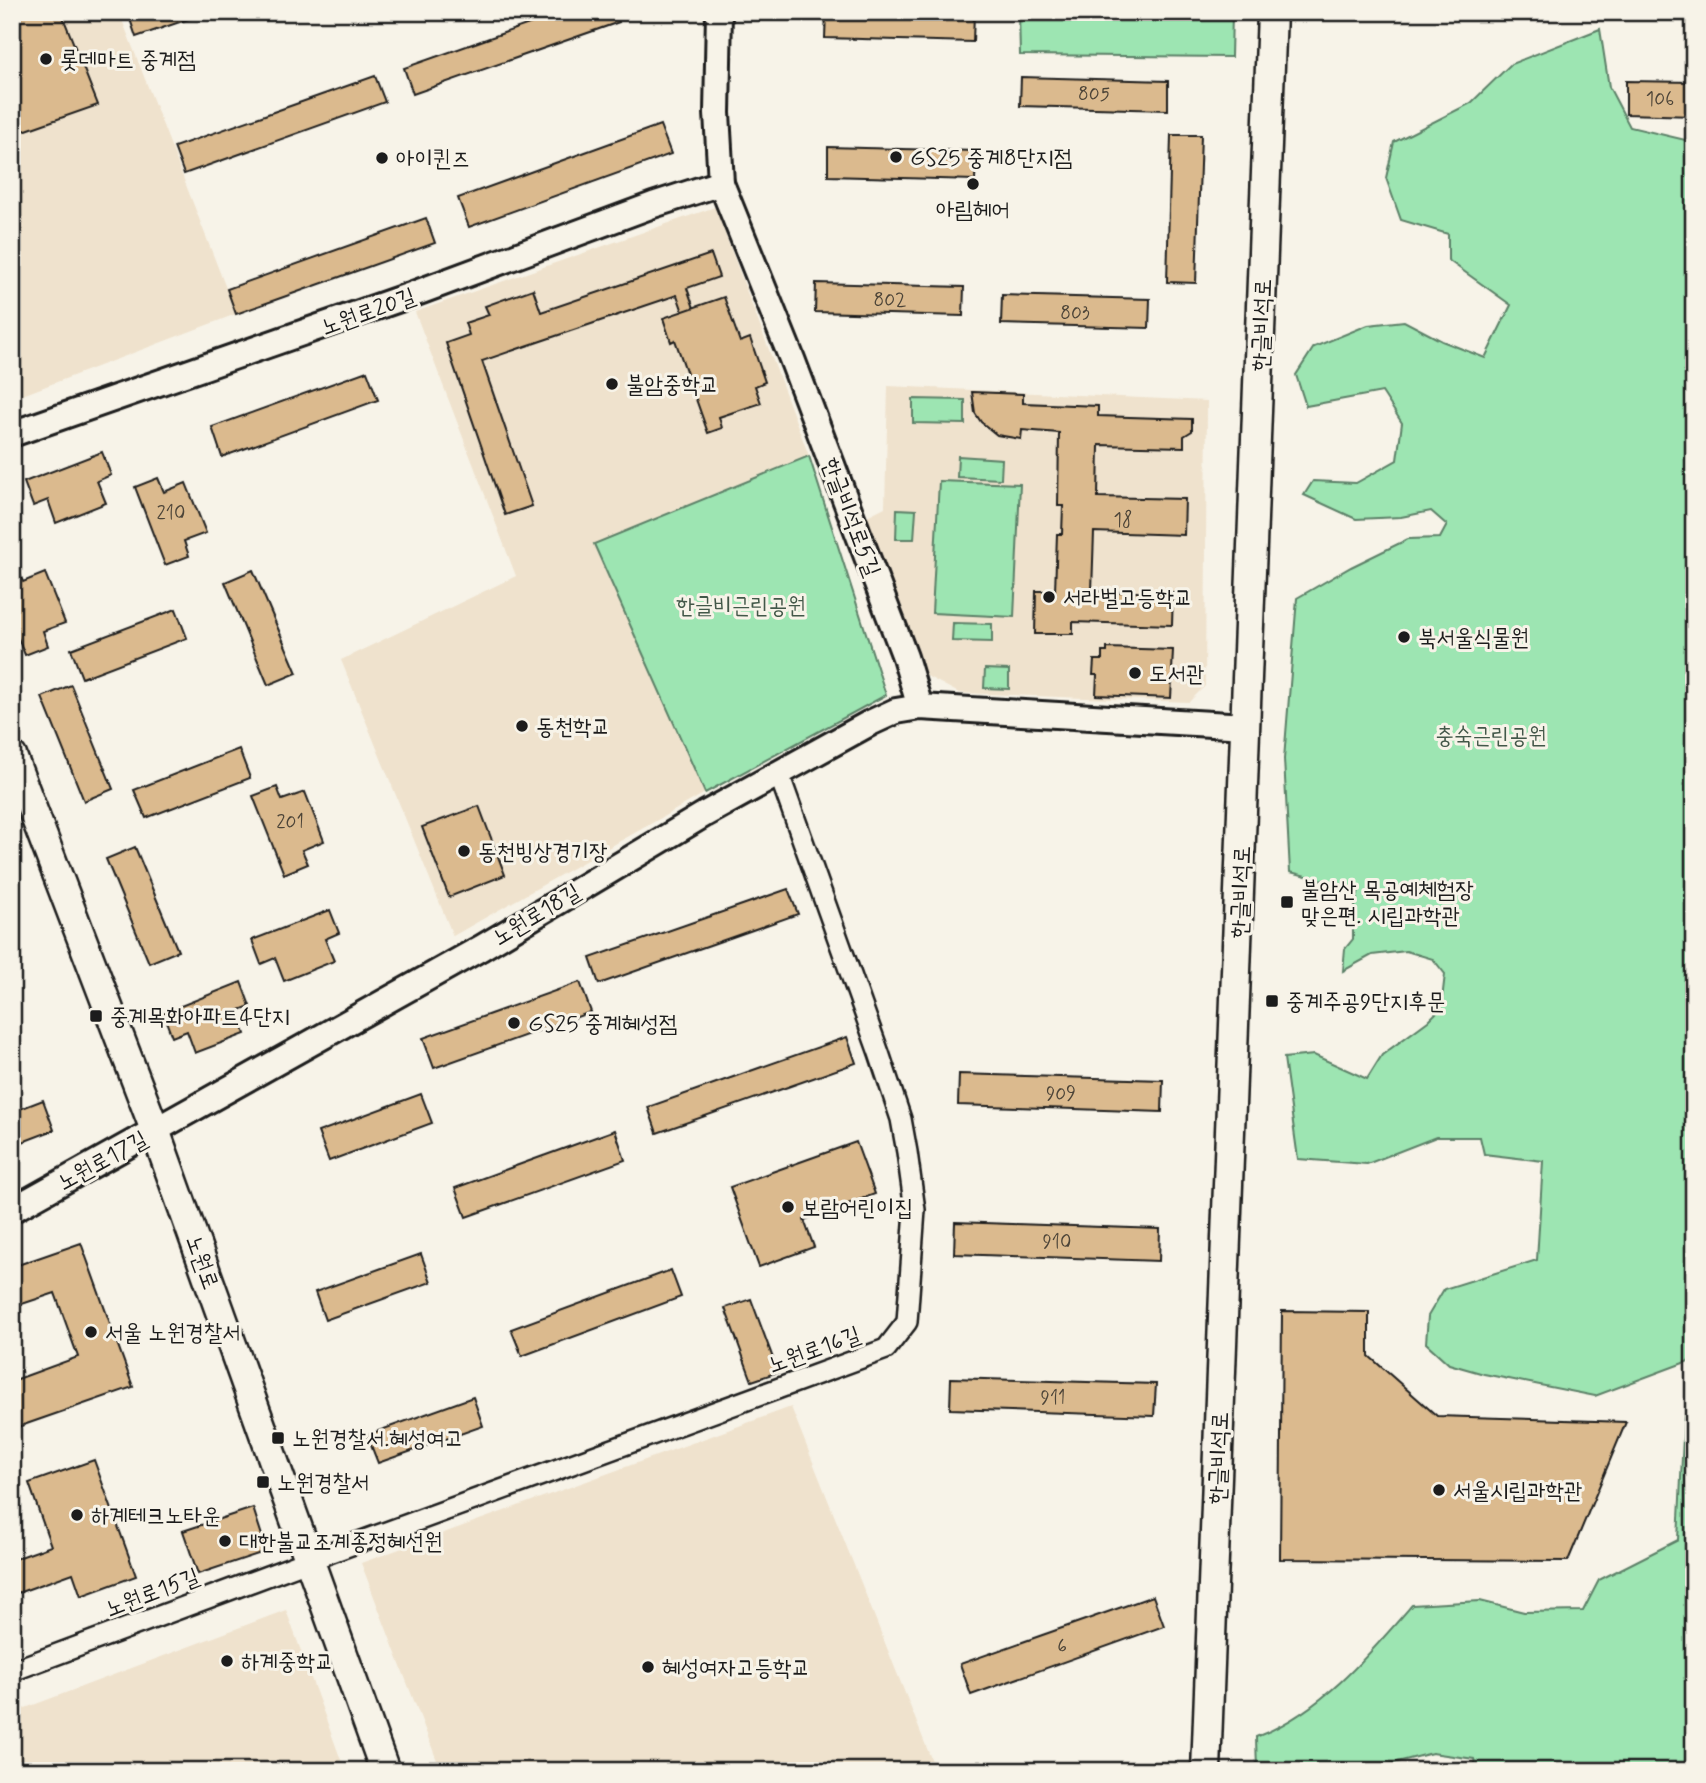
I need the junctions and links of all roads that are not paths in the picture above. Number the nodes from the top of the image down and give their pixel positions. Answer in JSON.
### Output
{"nodes":[{"id":1,"x":719,"y":12,"type":"edge"},
{"id":2,"x":1272,"y":12,"type":"edge"},
{"id":3,"x":721,"y":183,"type":"junction"},
{"id":4,"x":12,"y":435,"type":"edge"},
{"id":5,"x":920,"y":707,"type":"junction"},
{"id":6,"x":1246,"y":726,"type":"junction"},
{"id":7,"x":12,"y":756,"type":"edge"},
{"id":8,"x":779,"y":774,"type":"junction"},
{"id":9,"x":155,"y":1130,"type":"junction"},
{"id":10,"x":12,"y":1210,"type":"edge"},
{"id":11,"x":310,"y":1560,"type":"junction"},
{"id":12,"x":12,"y":1671,"type":"edge"},
{"id":13,"x":385,"y":1771,"type":"edge"},
{"id":14,"x":1206,"y":1771,"type":"edge"}],
"edges":[{"from":1,"to":3,"type":"street","name":"한글비석로5길"},
{"from":2,"to":6,"type":"main road","name":"한글비석로"},
{"from":3,"to":4,"type":"street","name":"노원로20길"},
{"from":3,"to":5,"type":"street","name":"한글비석로5길"},
{"from":5,"to":6,"type":"street"},
{"from":5,"to":8,"type":"street","name":"노원로18길"},
{"from":6,"to":14,"type":"main road","name":"한글비석로"},
{"from":7,"to":9,"type":"main road","name":"노원로"},
{"from":8,"to":9,"type":"street","name":"노원로18길"},
{"from":8,"to":11,"type":"street","name":"노원로16길"},
{"from":9,"to":10,"type":"street","name":"노원로17길"},
{"from":9,"to":11,"type":"main road","name":"노원로"},
{"from":11,"to":12,"type":"street","name":"노원로15길"},
{"from":11,"to":13,"type":"main road","name":"노원로"}]}
